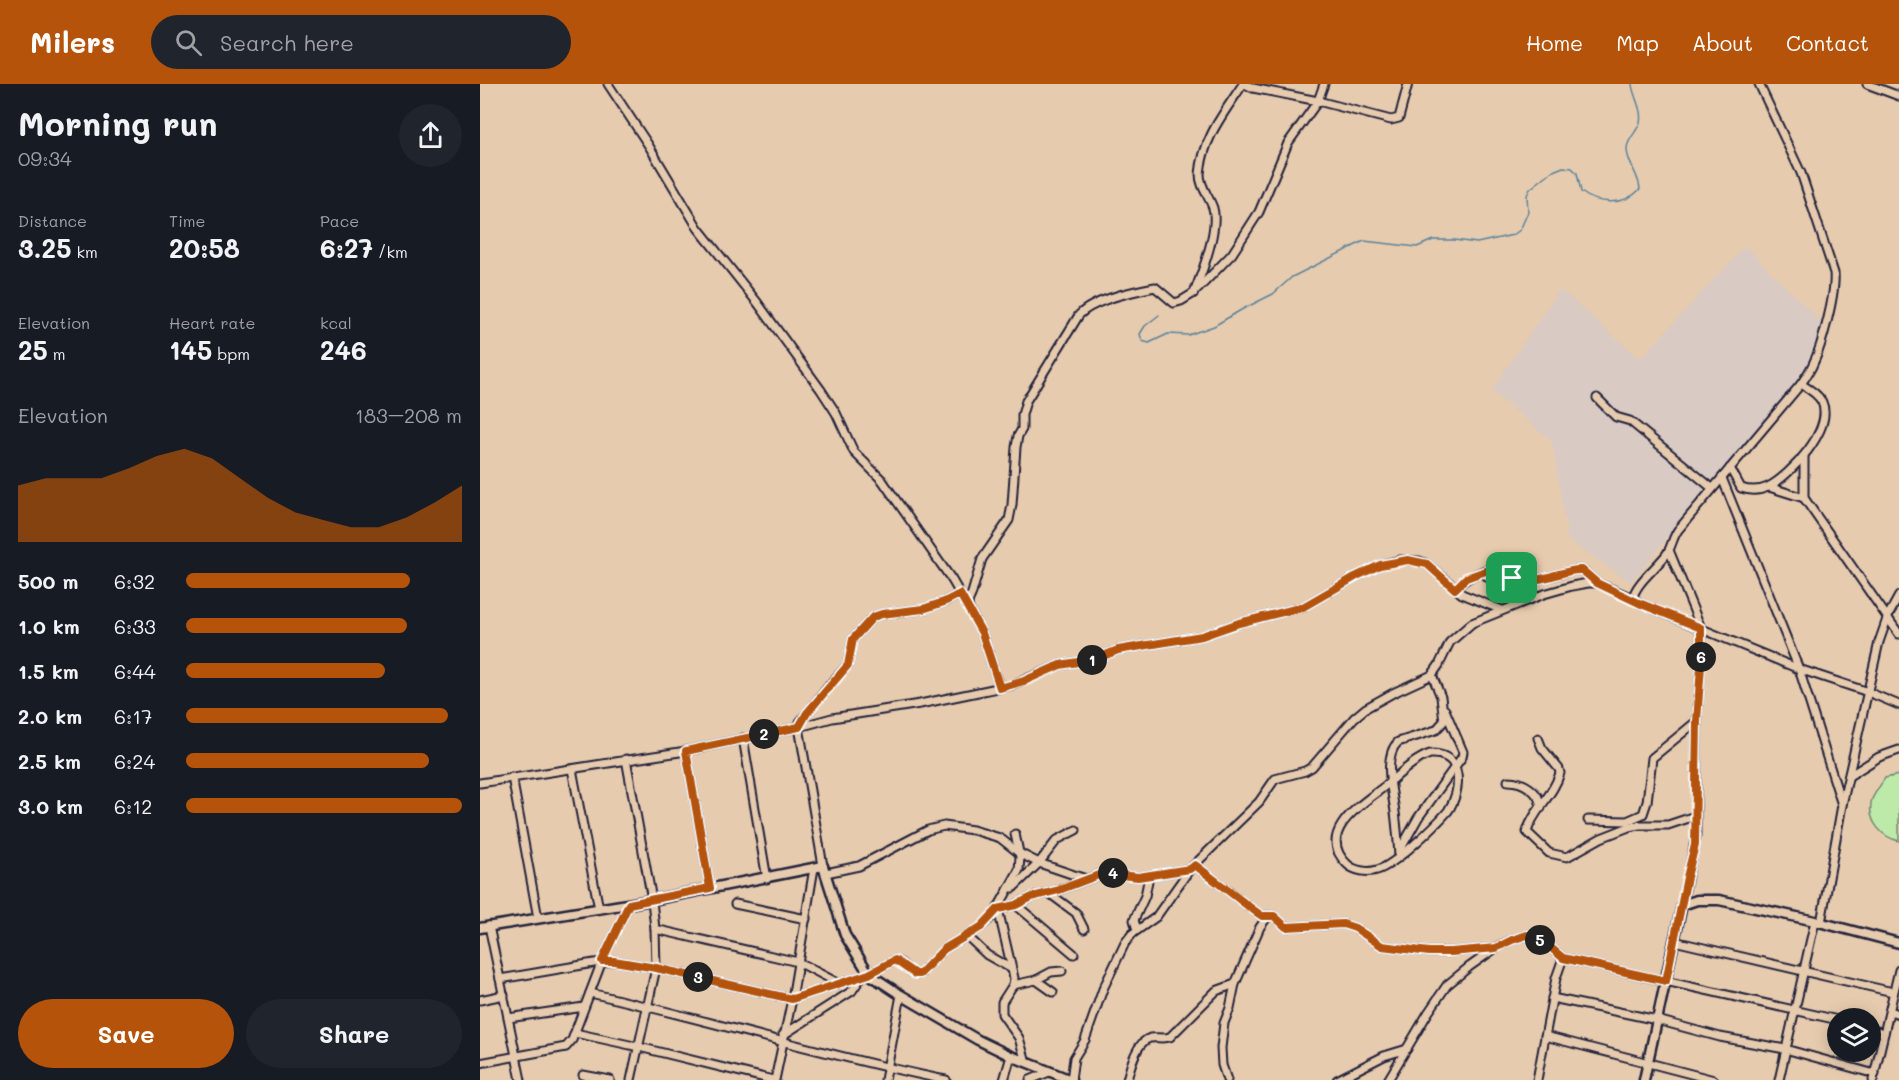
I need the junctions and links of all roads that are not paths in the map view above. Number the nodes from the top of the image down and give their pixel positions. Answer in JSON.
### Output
{"nodes":[{"id":1,"x":608,"y":84,"type":"edge"},
{"id":2,"x":1244,"y":84,"type":"edge"},
{"id":3,"x":1324,"y":84,"type":"edge"},
{"id":4,"x":1408,"y":84,"type":"edge"},
{"id":5,"x":1759,"y":84,"type":"edge"},
{"id":6,"x":1867,"y":84,"type":"edge"},
{"id":7,"x":1899,"y":96,"type":"edge"},
{"id":8,"x":1318,"y":101,"type":"junction"},
{"id":9,"x":1194,"y":293,"type":"junction"},
{"id":10,"x":1801,"y":384,"type":"junction"},
{"id":11,"x":1597,"y":398,"type":"dead end"},
{"id":12,"x":1804,"y":456,"type":"junction"},
{"id":13,"x":1730,"y":468,"type":"junction"},
{"id":14,"x":1722,"y":478,"type":"junction"},
{"id":15,"x":1769,"y":487,"type":"junction"},
{"id":16,"x":1712,"y":488,"type":"junction"},
{"id":17,"x":1804,"y":498,"type":"junction"},
{"id":18,"x":1670,"y":550,"type":"junction"},
{"id":19,"x":1510,"y":562,"type":"dead end"},
{"id":20,"x":1497,"y":567,"type":"junction"},
{"id":21,"x":1483,"y":571,"type":"junction"},
{"id":22,"x":1524,"y":580,"type":"junction"},
{"id":23,"x":1597,"y":583,"type":"junction"},
{"id":24,"x":1455,"y":589,"type":"junction"},
{"id":25,"x":960,"y":594,"type":"junction"},
{"id":26,"x":1899,"y":597,"type":"edge"},
{"id":27,"x":1633,"y":598,"type":"junction"},
{"id":28,"x":968,"y":606,"type":"junction"},
{"id":29,"x":1502,"y":610,"type":"junction"},
{"id":30,"x":1888,"y":616,"type":"junction"},
{"id":31,"x":1701,"y":628,"type":"junction"},
{"id":32,"x":1899,"y":634,"type":"edge"},
{"id":33,"x":1800,"y":669,"type":"junction"},
{"id":34,"x":1432,"y":675,"type":"junction"},
{"id":35,"x":1000,"y":688,"type":"junction"},
{"id":36,"x":1868,"y":692,"type":"junction"},
{"id":37,"x":1899,"y":705,"type":"edge"},
{"id":38,"x":1444,"y":706,"type":"junction"},
{"id":39,"x":1697,"y":721,"type":"junction"},
{"id":40,"x":799,"y":727,"type":"junction"},
{"id":41,"x":742,"y":738,"type":"junction"},
{"id":42,"x":1538,"y":738,"type":"dead end"},
{"id":43,"x":1899,"y":750,"type":"edge"},
{"id":44,"x":686,"y":751,"type":"junction"},
{"id":45,"x":626,"y":759,"type":"junction"},
{"id":46,"x":1454,"y":766,"type":"junction"},
{"id":47,"x":572,"y":769,"type":"junction"},
{"id":48,"x":1849,"y":776,"type":"junction"},
{"id":49,"x":512,"y":777,"type":"junction"},
{"id":50,"x":1508,"y":781,"type":"dead end"},
{"id":51,"x":1390,"y":782,"type":"junction"},
{"id":52,"x":480,"y":783,"type":"edge"},
{"id":53,"x":1842,"y":805,"type":"junction"},
{"id":54,"x":1541,"y":808,"type":"junction"},
{"id":55,"x":1695,"y":816,"type":"junction"},
{"id":56,"x":1588,"y":820,"type":"dead end"},
{"id":57,"x":1076,"y":830,"type":"dead end"},
{"id":58,"x":1015,"y":834,"type":"dead end"},
{"id":59,"x":1019,"y":853,"type":"junction"},
{"id":60,"x":1400,"y":856,"type":"junction"},
{"id":61,"x":1039,"y":863,"type":"junction"},
{"id":62,"x":1192,"y":867,"type":"junction"},
{"id":63,"x":821,"y":869,"type":"junction"},
{"id":64,"x":1149,"y":876,"type":"junction"},
{"id":65,"x":767,"y":879,"type":"junction"},
{"id":66,"x":1086,"y":879,"type":"junction"},
{"id":67,"x":710,"y":888,"type":"junction"},
{"id":68,"x":1049,"y":892,"type":"junction"},
{"id":69,"x":1005,"y":896,"type":"junction"},
{"id":70,"x":652,"y":900,"type":"junction"},
{"id":71,"x":629,"y":904,"type":"junction"},
{"id":72,"x":735,"y":904,"type":"dead end"},
{"id":73,"x":1016,"y":905,"type":"junction"},
{"id":74,"x":1682,"y":905,"type":"junction"},
{"id":75,"x":599,"y":909,"type":"junction"},
{"id":76,"x":998,"y":909,"type":"junction"},
{"id":77,"x":1268,"y":916,"type":"junction"},
{"id":78,"x":538,"y":918,"type":"junction"},
{"id":79,"x":806,"y":919,"type":"junction"},
{"id":80,"x":1818,"y":922,"type":"junction"},
{"id":81,"x":485,"y":927,"type":"edge"},
{"id":82,"x":656,"y":929,"type":"junction"},
{"id":83,"x":1084,"y":929,"type":"dead end"},
{"id":84,"x":1137,"y":930,"type":"junction"},
{"id":85,"x":967,"y":936,"type":"junction"},
{"id":86,"x":1674,"y":941,"type":"junction"},
{"id":87,"x":1899,"y":943,"type":"edge"},
{"id":88,"x":1496,"y":948,"type":"junction"},
{"id":89,"x":1074,"y":954,"type":"dead end"},
{"id":90,"x":1563,"y":958,"type":"junction"},
{"id":91,"x":602,"y":961,"type":"junction"},
{"id":92,"x":798,"y":962,"type":"junction"},
{"id":93,"x":656,"y":968,"type":"junction"},
{"id":94,"x":1011,"y":968,"type":"junction"},
{"id":95,"x":1899,"y":970,"type":"edge"},
{"id":96,"x":1062,"y":971,"type":"dead end"},
{"id":97,"x":1804,"y":971,"type":"junction"},
{"id":98,"x":866,"y":974,"type":"junction"},
{"id":99,"x":500,"y":979,"type":"junction"},
{"id":100,"x":1036,"y":980,"type":"junction"},
{"id":101,"x":1666,"y":981,"type":"junction"},
{"id":102,"x":838,"y":983,"type":"junction"},
{"id":103,"x":1235,"y":984,"type":"junction"},
{"id":104,"x":1013,"y":985,"type":"junction"},
{"id":105,"x":1053,"y":992,"type":"dead end"},
{"id":106,"x":1893,"y":992,"type":"junction"},
{"id":107,"x":590,"y":993,"type":"junction"},
{"id":108,"x":504,"y":995,"type":"junction"},
{"id":109,"x":901,"y":995,"type":"junction"},
{"id":110,"x":1552,"y":998,"type":"junction"},
{"id":111,"x":792,"y":999,"type":"junction"},
{"id":112,"x":480,"y":1000,"type":"edge"},
{"id":113,"x":648,"y":1006,"type":"junction"},
{"id":114,"x":584,"y":1007,"type":"junction"},
{"id":115,"x":1795,"y":1009,"type":"junction"},
{"id":116,"x":1890,"y":1011,"type":"junction"},
{"id":117,"x":1899,"y":1014,"type":"edge"},
{"id":118,"x":1827,"y":1017,"type":"edge"},
{"id":119,"x":508,"y":1018,"type":"junction"},
{"id":120,"x":1657,"y":1020,"type":"junction"},
{"id":121,"x":1881,"y":1031,"type":"edge"},
{"id":122,"x":1884,"y":1032,"type":"junction"},
{"id":123,"x":575,"y":1033,"type":"junction"},
{"id":124,"x":1545,"y":1036,"type":"junction"},
{"id":125,"x":783,"y":1038,"type":"junction"},
{"id":126,"x":639,"y":1047,"type":"junction"},
{"id":127,"x":1407,"y":1049,"type":"junction"},
{"id":128,"x":1785,"y":1049,"type":"junction"},
{"id":129,"x":1011,"y":1056,"type":"junction"},
{"id":130,"x":515,"y":1057,"type":"junction"},
{"id":131,"x":1026,"y":1062,"type":"junction"},
{"id":132,"x":480,"y":1063,"type":"edge"},
{"id":133,"x":1647,"y":1063,"type":"junction"},
{"id":134,"x":888,"y":1068,"type":"junction"},
{"id":135,"x":1049,"y":1072,"type":"junction"},
{"id":136,"x":583,"y":1075,"type":"dead end"},
{"id":137,"x":1874,"y":1077,"type":"edge"},
{"id":138,"x":521,"y":1080,"type":"edge"},
{"id":139,"x":610,"y":1080,"type":"edge"},
{"id":140,"x":631,"y":1080,"type":"edge"},
{"id":141,"x":774,"y":1080,"type":"edge"},
{"id":142,"x":885,"y":1080,"type":"edge"},
{"id":143,"x":946,"y":1080,"type":"edge"},
{"id":144,"x":1004,"y":1080,"type":"edge"},
{"id":145,"x":1030,"y":1080,"type":"edge"},
{"id":146,"x":1071,"y":1080,"type":"edge"},
{"id":147,"x":1127,"y":1080,"type":"edge"},
{"id":148,"x":1227,"y":1080,"type":"edge"},
{"id":149,"x":1336,"y":1080,"type":"edge"},
{"id":150,"x":1388,"y":1080,"type":"edge"},
{"id":151,"x":1537,"y":1080,"type":"edge"},
{"id":152,"x":1644,"y":1080,"type":"edge"},
{"id":153,"x":1714,"y":1080,"type":"edge"},
{"id":154,"x":1779,"y":1080,"type":"edge"}],
"edges":[{"from":1,"to":25,"type":"street"},
{"from":2,"to":8,"type":"street"},
{"from":2,"to":9,"type":"street"},
{"from":3,"to":8,"type":"street"},
{"from":4,"to":8,"type":"street"},
{"from":5,"to":10,"type":"street"},
{"from":6,"to":7,"type":"street"},
{"from":8,"to":9,"type":"street"},
{"from":9,"to":28,"type":"street"},
{"from":10,"to":12,"type":"street"},
{"from":10,"to":13,"type":"street"},
{"from":11,"to":16,"type":"street"},
{"from":12,"to":15,"type":"street"},
{"from":12,"to":17,"type":"street"},
{"from":13,"to":14,"type":"street"},
{"from":13,"to":15,"type":"street"},
{"from":14,"to":16,"type":"street"},
{"from":14,"to":33,"type":"street"},
{"from":15,"to":17,"type":"street"},
{"from":16,"to":18,"type":"street"},
{"from":17,"to":30,"type":"street"},
{"from":18,"to":27,"type":"street"},
{"from":18,"to":31,"type":"street"},
{"from":19,"to":20,"type":"street"},
{"from":20,"to":21,"type":"street"},
{"from":20,"to":22,"type":"street"},
{"from":21,"to":22,"type":"street"},
{"from":21,"to":24,"type":"street"},
{"from":22,"to":23,"type":"street"},
{"from":23,"to":27,"type":"street"},
{"from":23,"to":29,"type":"street"},
{"from":24,"to":29,"type":"street"},
{"from":24,"to":35,"type":"street"},
{"from":25,"to":28,"type":"street"},
{"from":25,"to":40,"type":"street"},
{"from":26,"to":30,"type":"street"},
{"from":27,"to":31,"type":"street"},
{"from":28,"to":35,"type":"street"},
{"from":29,"to":34,"type":"street"},
{"from":30,"to":32,"type":"street"},
{"from":30,"to":36,"type":"street"},
{"from":31,"to":33,"type":"street"},
{"from":31,"to":39,"type":"street"},
{"from":33,"to":36,"type":"street"},
{"from":33,"to":53,"type":"street"},
{"from":34,"to":38,"type":"street"},
{"from":34,"to":62,"type":"street"},
{"from":35,"to":40,"type":"street"},
{"from":36,"to":37,"type":"street"},
{"from":36,"to":48,"type":"street"},
{"from":38,"to":46,"type":"street"},
{"from":38,"to":51,"type":"street"},
{"from":39,"to":55,"type":"street"},
{"from":39,"to":56,"type":"street"},
{"from":40,"to":41,"type":"street"},
{"from":40,"to":63,"type":"street"},
{"from":41,"to":44,"type":"street"},
{"from":41,"to":65,"type":"street"},
{"from":42,"to":54,"type":"street"},
{"from":43,"to":48,"type":"street"},
{"from":44,"to":45,"type":"street"},
{"from":44,"to":67,"type":"street"},
{"from":45,"to":47,"type":"street"},
{"from":45,"to":70,"type":"street"},
{"from":46,"to":51,"type":"street"},
{"from":46,"to":60,"type":"street"},
{"from":46,"to":60,"type":"street"},
{"from":47,"to":49,"type":"street"},
{"from":47,"to":75,"type":"street"},
{"from":48,"to":53,"type":"street"},
{"from":49,"to":52,"type":"street"},
{"from":49,"to":78,"type":"street"},
{"from":50,"to":54,"type":"street"},
{"from":51,"to":60,"type":"street"},
{"from":51,"to":60,"type":"street"},
{"from":53,"to":80,"type":"street"},
{"from":54,"to":55,"type":"street"},
{"from":55,"to":74,"type":"street"},
{"from":57,"to":61,"type":"street"},
{"from":58,"to":59,"type":"street"},
{"from":59,"to":61,"type":"street"},
{"from":59,"to":63,"type":"street"},
{"from":59,"to":69,"type":"street"},
{"from":61,"to":66,"type":"street"},
{"from":61,"to":69,"type":"street"},
{"from":62,"to":64,"type":"street"},
{"from":62,"to":77,"type":"street"},
{"from":62,"to":84,"type":"street"},
{"from":63,"to":65,"type":"street"},
{"from":63,"to":79,"type":"street"},
{"from":63,"to":98,"type":"street"},
{"from":64,"to":66,"type":"street"},
{"from":64,"to":84,"type":"street"},
{"from":65,"to":67,"type":"street"},
{"from":66,"to":68,"type":"street"},
{"from":67,"to":70,"type":"street"},
{"from":68,"to":73,"type":"street"},
{"from":68,"to":83,"type":"street"},
{"from":69,"to":76,"type":"street"},
{"from":70,"to":71,"type":"street"},
{"from":70,"to":82,"type":"street"},
{"from":71,"to":75,"type":"street"},
{"from":71,"to":91,"type":"street"},
{"from":72,"to":79,"type":"street"},
{"from":73,"to":76,"type":"street"},
{"from":73,"to":89,"type":"street"},
{"from":74,"to":80,"type":"street"},
{"from":74,"to":86,"type":"street"},
{"from":75,"to":78,"type":"street"},
{"from":76,"to":85,"type":"street"},
{"from":76,"to":94,"type":"street"},
{"from":77,"to":88,"type":"street"},
{"from":77,"to":103,"type":"street"},
{"from":78,"to":81,"type":"street"},
{"from":79,"to":92,"type":"street"},
{"from":80,"to":87,"type":"street"},
{"from":80,"to":97,"type":"street"},
{"from":81,"to":99,"type":"street"},
{"from":82,"to":92,"type":"street"},
{"from":82,"to":93,"type":"street"},
{"from":84,"to":146,"type":"street"},
{"from":85,"to":94,"type":"street"},
{"from":85,"to":98,"type":"street"},
{"from":86,"to":97,"type":"street"},
{"from":86,"to":101,"type":"street"},
{"from":88,"to":90,"type":"street"},
{"from":88,"to":127,"type":"street"},
{"from":90,"to":101,"type":"street"},
{"from":90,"to":110,"type":"street"},
{"from":91,"to":93,"type":"street"},
{"from":91,"to":99,"type":"street"},
{"from":91,"to":107,"type":"street"},
{"from":92,"to":102,"type":"street"},
{"from":92,"to":111,"type":"street"},
{"from":93,"to":111,"type":"street"},
{"from":93,"to":113,"type":"street"},
{"from":94,"to":104,"type":"street"},
{"from":95,"to":106,"type":"street"},
{"from":96,"to":100,"type":"street"},
{"from":97,"to":106,"type":"street"},
{"from":97,"to":115,"type":"street"},
{"from":98,"to":102,"type":"street"},
{"from":98,"to":109,"type":"street"},
{"from":98,"to":125,"type":"street"},
{"from":99,"to":108,"type":"street"},
{"from":100,"to":104,"type":"street"},
{"from":100,"to":105,"type":"street"},
{"from":101,"to":115,"type":"street"},
{"from":101,"to":120,"type":"street"},
{"from":102,"to":111,"type":"street"},
{"from":103,"to":147,"type":"street"},
{"from":103,"to":148,"type":"street"},
{"from":104,"to":131,"type":"street"},
{"from":106,"to":116,"type":"street"},
{"from":107,"to":113,"type":"street"},
{"from":107,"to":114,"type":"street"},
{"from":108,"to":112,"type":"street"},
{"from":108,"to":119,"type":"street"},
{"from":109,"to":129,"type":"street"},
{"from":109,"to":134,"type":"street"},
{"from":110,"to":120,"type":"street"},
{"from":110,"to":124,"type":"street"},
{"from":111,"to":125,"type":"street"},
{"from":113,"to":125,"type":"street"},
{"from":113,"to":126,"type":"street"},
{"from":114,"to":119,"type":"street"},
{"from":114,"to":123,"type":"street"},
{"from":115,"to":118,"type":"street"},
{"from":115,"to":128,"type":"street"},
{"from":116,"to":117,"type":"street"},
{"from":116,"to":122,"type":"street"},
{"from":119,"to":130,"type":"street"},
{"from":120,"to":128,"type":"street"},
{"from":120,"to":133,"type":"street"},
{"from":121,"to":122,"type":"street"},
{"from":122,"to":137,"type":"street"},
{"from":123,"to":126,"type":"street"},
{"from":123,"to":130,"type":"street"},
{"from":124,"to":133,"type":"street"},
{"from":124,"to":151,"type":"street"},
{"from":125,"to":134,"type":"street"},
{"from":125,"to":141,"type":"street"},
{"from":126,"to":140,"type":"street"},
{"from":126,"to":141,"type":"street"},
{"from":127,"to":149,"type":"street"},
{"from":127,"to":150,"type":"street"},
{"from":128,"to":137,"type":"street"},
{"from":128,"to":154,"type":"street"},
{"from":129,"to":131,"type":"street"},
{"from":129,"to":144,"type":"street"},
{"from":130,"to":132,"type":"street"},
{"from":130,"to":138,"type":"street"},
{"from":131,"to":135,"type":"street"},
{"from":133,"to":152,"type":"street"},
{"from":133,"to":153,"type":"street"},
{"from":134,"to":142,"type":"street"},
{"from":134,"to":143,"type":"street"},
{"from":135,"to":145,"type":"street"},
{"from":135,"to":146,"type":"street"},
{"from":136,"to":139,"type":"street"}]}
